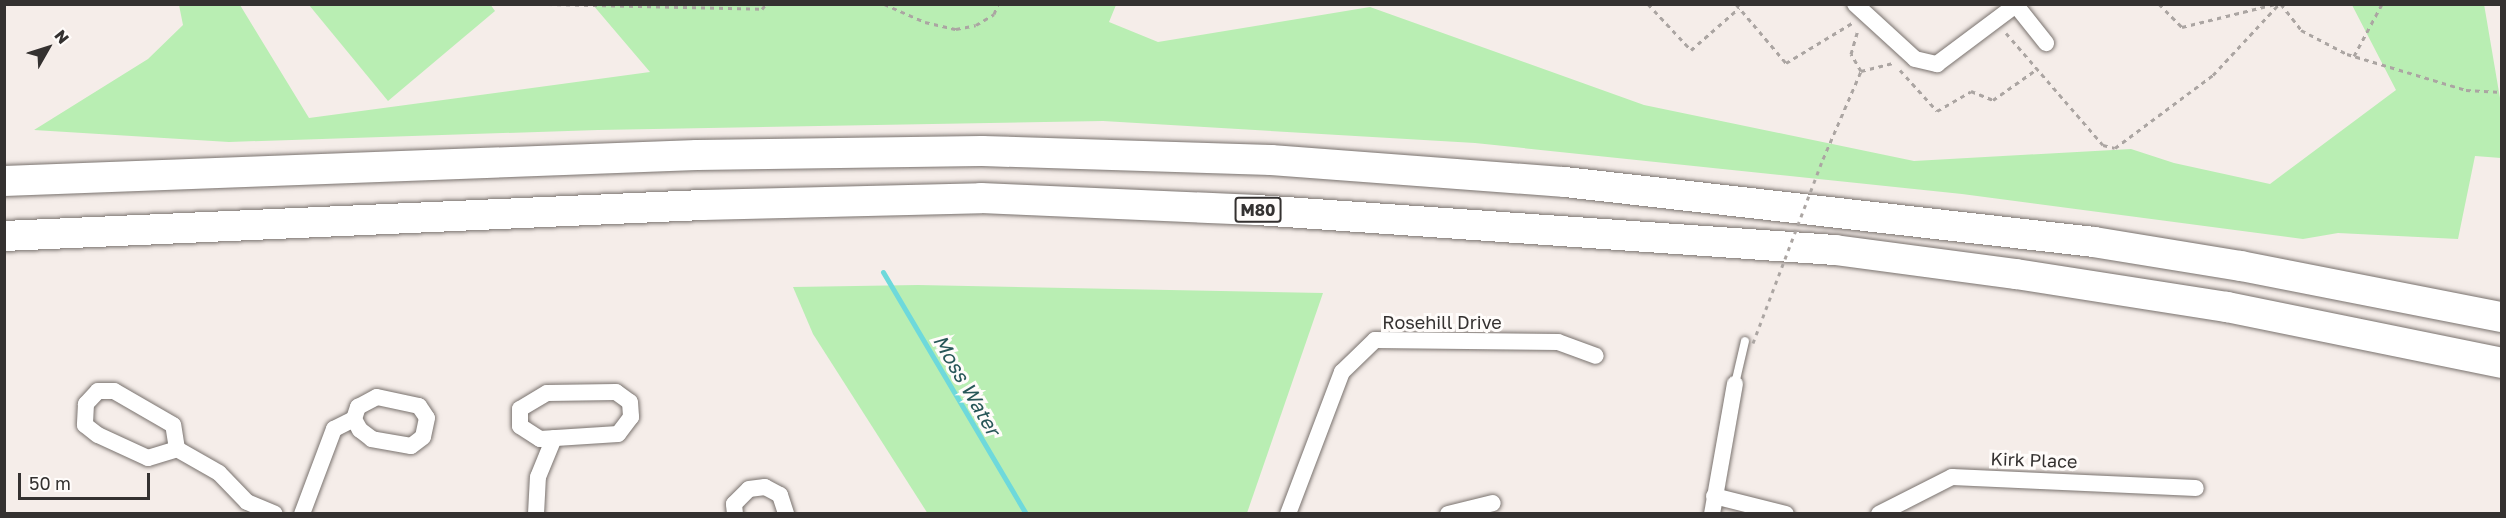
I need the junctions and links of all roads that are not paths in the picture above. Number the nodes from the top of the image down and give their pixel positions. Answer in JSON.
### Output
{"nodes":[{"id":1,"x":2016,"y":5,"type":"edge"},
{"id":2,"x":1860,"y":11,"type":"edge"},
{"id":3,"x":2046,"y":44,"type":"dead end"},
{"id":4,"x":4,"y":181,"type":"edge"},
{"id":5,"x":4,"y":236,"type":"edge"},
{"id":6,"x":2445,"y":307,"type":"junction"},
{"id":7,"x":2502,"y":317,"type":"edge"},
{"id":8,"x":2502,"y":321,"type":"edge"},
{"id":9,"x":1749,"y":342,"type":"road end"},
{"id":10,"x":1596,"y":356,"type":"dead end"},
{"id":11,"x":2502,"y":363,"type":"edge"},
{"id":12,"x":1736,"y":384,"type":"joint"},
{"id":13,"x":354,"y":419,"type":"dead end"},
{"id":14,"x":554,"y":438,"type":"junction"},
{"id":15,"x":177,"y":449,"type":"junction"},
{"id":16,"x":2196,"y":488,"type":"dead end"},
{"id":17,"x":1714,"y":496,"type":"junction"},
{"id":18,"x":1493,"y":503,"type":"dead end"},
{"id":19,"x":275,"y":513,"type":"edge"},
{"id":20,"x":302,"y":513,"type":"edge"},
{"id":21,"x":536,"y":513,"type":"edge"},
{"id":22,"x":735,"y":513,"type":"edge"},
{"id":23,"x":786,"y":513,"type":"edge"},
{"id":24,"x":1288,"y":513,"type":"edge"},
{"id":25,"x":1448,"y":513,"type":"edge"},
{"id":26,"x":1712,"y":513,"type":"edge"},
{"id":27,"x":1786,"y":513,"type":"edge"},
{"id":28,"x":1879,"y":513,"type":"edge"}],
"edges":[{"from":1,"to":2,"type":"street"},
{"from":1,"to":3,"type":"street"},
{"from":4,"to":6,"type":"highway"},
{"from":5,"to":11,"type":"highway","number":"M80"},
{"from":6,"to":7,"type":"highway"},
{"from":6,"to":8,"type":"highway"},
{"from":9,"to":12,"type":"lane"},
{"from":10,"to":24,"type":"street","name":"Rosehill Drive"},
{"from":12,"to":17,"type":"street"},
{"from":13,"to":20,"type":"street"},
{"from":14,"to":14,"type":"street"},
{"from":14,"to":21,"type":"street"},
{"from":15,"to":15,"type":"street"},
{"from":15,"to":19,"type":"street"},
{"from":16,"to":28,"type":"street","name":"Kirk Place"},
{"from":17,"to":26,"type":"street"},
{"from":17,"to":27,"type":"street"},
{"from":18,"to":25,"type":"street"},
{"from":22,"to":23,"type":"street"}]}
